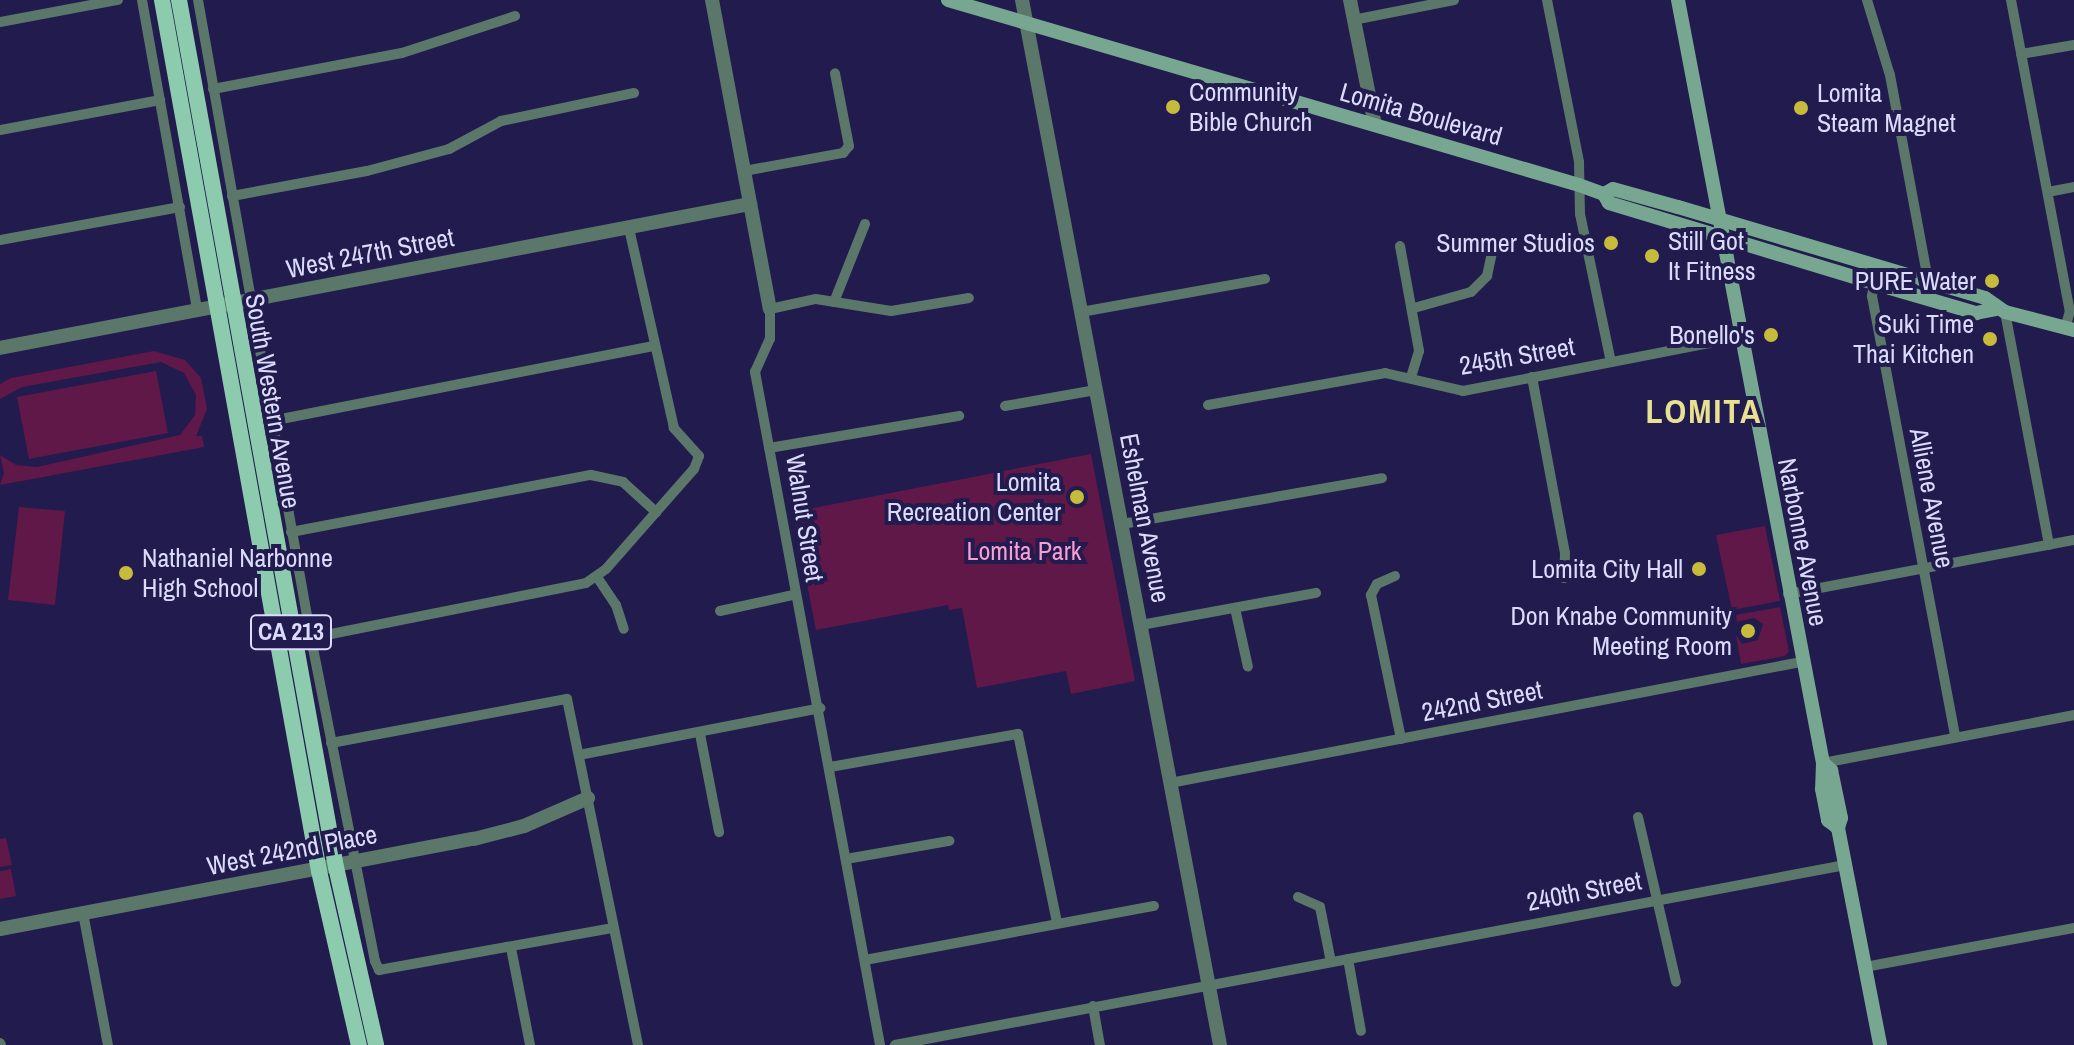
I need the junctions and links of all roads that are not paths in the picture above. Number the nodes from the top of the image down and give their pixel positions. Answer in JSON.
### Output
{"nodes":[{"id":1,"x":118,"y":0,"type":"edge"},
{"id":2,"x":142,"y":0,"type":"edge"},
{"id":3,"x":162,"y":0,"type":"edge"},
{"id":4,"x":179,"y":0,"type":"edge"},
{"id":5,"x":198,"y":0,"type":"edge"},
{"id":6,"x":712,"y":0,"type":"edge"},
{"id":7,"x":948,"y":0,"type":"edge"},
{"id":8,"x":1022,"y":0,"type":"edge"},
{"id":9,"x":1350,"y":0,"type":"edge"},
{"id":10,"x":1454,"y":0,"type":"edge"},
{"id":11,"x":1547,"y":0,"type":"edge"},
{"id":12,"x":1678,"y":0,"type":"edge"},
{"id":13,"x":1867,"y":0,"type":"edge"},
{"id":14,"x":2011,"y":0,"type":"edge"},
{"id":15,"x":515,"y":16,"type":"dead end"},
{"id":16,"x":1353,"y":20,"type":"junction"},
{"id":17,"x":0,"y":22,"type":"edge"},
{"id":18,"x":1026,"y":22,"type":"junction"},
{"id":19,"x":2074,"y":45,"type":"edge"},
{"id":20,"x":2021,"y":54,"type":"junction"},
{"id":21,"x":835,"y":73,"type":"dead end"},
{"id":22,"x":213,"y":89,"type":"junction"},
{"id":23,"x":634,"y":93,"type":"dead end"},
{"id":24,"x":160,"y":100,"type":"junction"},
{"id":25,"x":1375,"y":125,"type":"junction"},
{"id":26,"x":0,"y":130,"type":"edge"},
{"id":27,"x":744,"y":171,"type":"junction"},
{"id":28,"x":1579,"y":185,"type":"junction"},
{"id":29,"x":2074,"y":187,"type":"edge"},
{"id":30,"x":2048,"y":192,"type":"junction"},
{"id":31,"x":1604,"y":194,"type":"junction"},
{"id":32,"x":232,"y":196,"type":"junction"},
{"id":33,"x":750,"y":204,"type":"junction"},
{"id":34,"x":180,"y":207,"type":"junction"},
{"id":35,"x":1721,"y":219,"type":"junction"},
{"id":36,"x":865,"y":224,"type":"dead end"},
{"id":37,"x":629,"y":229,"type":"junction"},
{"id":38,"x":1724,"y":238,"type":"junction"},
{"id":39,"x":0,"y":240,"type":"edge"},
{"id":40,"x":1400,"y":246,"type":"dead end"},
{"id":41,"x":1492,"y":252,"type":"dead end"},
{"id":42,"x":1878,"y":267,"type":"junction"},
{"id":43,"x":1265,"y":279,"type":"dead end"},
{"id":44,"x":1928,"y":281,"type":"junction"},
{"id":45,"x":1873,"y":283,"type":"junction"},
{"id":46,"x":969,"y":298,"type":"dead end"},
{"id":47,"x":251,"y":300,"type":"junction"},
{"id":48,"x":834,"y":302,"type":"junction"},
{"id":49,"x":223,"y":305,"type":"junction"},
{"id":50,"x":1414,"y":308,"type":"junction"},
{"id":51,"x":770,"y":309,"type":"junction"},
{"id":52,"x":197,"y":310,"type":"junction"},
{"id":53,"x":2001,"y":310,"type":"junction"},
{"id":54,"x":1081,"y":312,"type":"junction"},
{"id":55,"x":2070,"y":329,"type":"edge"},
{"id":56,"x":1740,"y":337,"type":"junction"},
{"id":57,"x":655,"y":346,"type":"junction"},
{"id":58,"x":0,"y":348,"type":"edge"},
{"id":59,"x":1611,"y":362,"type":"junction"},
{"id":60,"x":1532,"y":377,"type":"junction"},
{"id":61,"x":1411,"y":378,"type":"junction"},
{"id":62,"x":1096,"y":390,"type":"junction"},
{"id":63,"x":1208,"y":405,"type":"dead end"},
{"id":64,"x":1005,"y":406,"type":"dead end"},
{"id":65,"x":959,"y":416,"type":"dead end"},
{"id":66,"x":271,"y":421,"type":"junction"},
{"id":67,"x":769,"y":448,"type":"junction"},
{"id":68,"x":1382,"y":478,"type":"dead end"},
{"id":69,"x":656,"y":512,"type":"junction"},
{"id":70,"x":1122,"y":524,"type":"junction"},
{"id":71,"x":291,"y":532,"type":"junction"},
{"id":72,"x":2074,"y":540,"type":"edge"},
{"id":73,"x":2049,"y":545,"type":"junction"},
{"id":74,"x":1923,"y":567,"type":"junction"},
{"id":75,"x":1395,"y":576,"type":"dead end"},
{"id":76,"x":597,"y":577,"type":"junction"},
{"id":77,"x":1564,"y":578,"type":"dead end"},
{"id":78,"x":1316,"y":593,"type":"dead end"},
{"id":79,"x":1788,"y":594,"type":"junction"},
{"id":80,"x":793,"y":595,"type":"junction"},
{"id":81,"x":1235,"y":608,"type":"junction"},
{"id":82,"x":720,"y":611,"type":"dead end"},
{"id":83,"x":1141,"y":625,"type":"junction"},
{"id":84,"x":624,"y":629,"type":"dead end"},
{"id":85,"x":311,"y":638,"type":"junction"},
{"id":86,"x":1801,"y":662,"type":"junction"},
{"id":87,"x":1248,"y":667,"type":"dead end"},
{"id":88,"x":820,"y":708,"type":"junction"},
{"id":89,"x":2074,"y":715,"type":"edge"},
{"id":90,"x":700,"y":734,"type":"junction"},
{"id":91,"x":1955,"y":737,"type":"junction"},
{"id":92,"x":1401,"y":739,"type":"junction"},
{"id":93,"x":331,"y":743,"type":"junction"},
{"id":94,"x":579,"y":755,"type":"junction"},
{"id":95,"x":1823,"y":763,"type":"junction"},
{"id":96,"x":830,"y":767,"type":"junction"},
{"id":97,"x":1170,"y":783,"type":"junction"},
{"id":98,"x":588,"y":798,"type":"junction"},
{"id":99,"x":1638,"y":817,"type":"dead end"},
{"id":100,"x":719,"y":832,"type":"dead end"},
{"id":101,"x":949,"y":841,"type":"dead end"},
{"id":102,"x":846,"y":859,"type":"junction"},
{"id":103,"x":353,"y":862,"type":"junction"},
{"id":104,"x":1845,"y":865,"type":"junction"},
{"id":105,"x":327,"y":869,"type":"junction"},
{"id":106,"x":1298,"y":897,"type":"dead end"},
{"id":107,"x":1657,"y":899,"type":"junction"},
{"id":108,"x":1154,"y":906,"type":"dead end"},
{"id":109,"x":83,"y":913,"type":"junction"},
{"id":110,"x":1057,"y":922,"type":"junction"},
{"id":111,"x":613,"y":928,"type":"junction"},
{"id":112,"x":2074,"y":928,"type":"edge"},
{"id":113,"x":0,"y":929,"type":"edge"},
{"id":114,"x":511,"y":948,"type":"junction"},
{"id":115,"x":1348,"y":959,"type":"junction"},
{"id":116,"x":865,"y":960,"type":"junction"},
{"id":117,"x":1331,"y":962,"type":"junction"},
{"id":118,"x":1865,"y":967,"type":"junction"},
{"id":119,"x":1676,"y":982,"type":"dead end"},
{"id":120,"x":1209,"y":986,"type":"junction"},
{"id":121,"x":1093,"y":1006,"type":"junction"},
{"id":122,"x":1361,"y":1031,"type":"dead end"},
{"id":123,"x":108,"y":1045,"type":"edge"},
{"id":124,"x":359,"y":1045,"type":"edge"},
{"id":125,"x":376,"y":1045,"type":"edge"},
{"id":126,"x":530,"y":1045,"type":"edge"},
{"id":127,"x":638,"y":1045,"type":"edge"},
{"id":128,"x":880,"y":1045,"type":"edge"},
{"id":129,"x":895,"y":1045,"type":"edge"},
{"id":130,"x":1100,"y":1045,"type":"edge"},
{"id":131,"x":1220,"y":1045,"type":"edge"},
{"id":132,"x":1880,"y":1045,"type":"edge"}],
"edges":[{"from":1,"to":17,"type":"street"},
{"from":2,"to":24,"type":"street"},
{"from":3,"to":49,"type":"main road","name":"South Western Avenue","number":"CA 213"},
{"from":4,"to":49,"type":"main road","name":"South Western Avenue","number":"CA 213"},
{"from":5,"to":22,"type":"street","name":"South Western Avenue"},
{"from":6,"to":27,"type":"street","name":"Walnut Street"},
{"from":7,"to":18,"type":"main road","name":"Lomita Boulevard"},
{"from":8,"to":18,"type":"street","name":"Eshelman Avenue"},
{"from":9,"to":16,"type":"street"},
{"from":10,"to":16,"type":"street"},
{"from":11,"to":28,"type":"street"},
{"from":12,"to":35,"type":"main road","name":"Narbonne Avenue"},
{"from":13,"to":44,"type":"street"},
{"from":14,"to":20,"type":"street"},
{"from":15,"to":22,"type":"street"},
{"from":16,"to":25,"type":"street"},
{"from":18,"to":25,"type":"main road","name":"Lomita Boulevard"},
{"from":18,"to":54,"type":"street","name":"Eshelman Avenue"},
{"from":19,"to":20,"type":"street"},
{"from":20,"to":30,"type":"street"},
{"from":21,"to":27,"type":"street"},
{"from":22,"to":32,"type":"street","name":"South Western Avenue"},
{"from":23,"to":32,"type":"street"},
{"from":24,"to":26,"type":"street"},
{"from":24,"to":34,"type":"street"},
{"from":25,"to":28,"type":"main road","name":"Lomita Boulevard"},
{"from":27,"to":33,"type":"street","name":"Walnut Street"},
{"from":28,"to":31,"type":"main road","name":"Lomita Boulevard"},
{"from":28,"to":59,"type":"street"},
{"from":29,"to":30,"type":"street"},
{"from":30,"to":55,"type":"street"},
{"from":31,"to":35,"type":"main road","name":"Lomita Boulevard"},
{"from":31,"to":38,"type":"main road","name":"Lomita Boulevard"},
{"from":32,"to":47,"type":"street","name":"South Western Avenue"},
{"from":33,"to":37,"type":"street","name":"West 247th Street"},
{"from":33,"to":51,"type":"street","name":"Walnut Street"},
{"from":34,"to":39,"type":"street"},
{"from":34,"to":52,"type":"street"},
{"from":35,"to":38,"type":"main road","name":"Narbonne Avenue"},
{"from":35,"to":42,"type":"main road","name":"Lomita Boulevard"},
{"from":36,"to":48,"type":"street"},
{"from":37,"to":47,"type":"street","name":"West 247th Street"},
{"from":37,"to":57,"type":"street"},
{"from":38,"to":45,"type":"main road","name":"Lomita Boulevard"},
{"from":38,"to":56,"type":"main road","name":"Narbonne Avenue"},
{"from":40,"to":50,"type":"street"},
{"from":41,"to":50,"type":"street"},
{"from":42,"to":44,"type":"main road","name":"Lomita Boulevard"},
{"from":42,"to":45,"type":"street","name":"Alliene Avenue"},
{"from":43,"to":54,"type":"street"},
{"from":44,"to":53,"type":"main road","name":"Lomita Boulevard"},
{"from":45,"to":53,"type":"main road","name":"Lomita Boulevard"},
{"from":45,"to":74,"type":"street","name":"Alliene Avenue"},
{"from":46,"to":48,"type":"street"},
{"from":47,"to":49,"type":"street","name":"West 247th Street"},
{"from":47,"to":66,"type":"street","name":"South Western Avenue"},
{"from":48,"to":51,"type":"street"},
{"from":49,"to":52,"type":"street","name":"West 247th Street"},
{"from":49,"to":105,"type":"main road","name":"South Western Avenue","number":"CA 213"},
{"from":50,"to":61,"type":"street"},
{"from":51,"to":67,"type":"street","name":"Walnut Street"},
{"from":52,"to":58,"type":"street","name":"West 247th Street"},
{"from":53,"to":55,"type":"main road","name":"Lomita Boulevard"},
{"from":53,"to":73,"type":"street"},
{"from":54,"to":62,"type":"street","name":"Eshelman Avenue"},
{"from":56,"to":59,"type":"street","name":"245th Street"},
{"from":56,"to":79,"type":"main road","name":"Narbonne Avenue"},
{"from":57,"to":66,"type":"street"},
{"from":57,"to":69,"type":"street"},
{"from":59,"to":60,"type":"street","name":"245th Street"},
{"from":60,"to":61,"type":"street","name":"245th Street"},
{"from":60,"to":77,"type":"street"},
{"from":61,"to":63,"type":"street","name":"245th Street"},
{"from":62,"to":64,"type":"street"},
{"from":62,"to":70,"type":"street","name":"Eshelman Avenue"},
{"from":65,"to":67,"type":"street"},
{"from":66,"to":71,"type":"street","name":"South Western Avenue"},
{"from":67,"to":80,"type":"street","name":"Walnut Street"},
{"from":68,"to":70,"type":"street"},
{"from":69,"to":71,"type":"street"},
{"from":69,"to":76,"type":"street"},
{"from":70,"to":83,"type":"street","name":"Eshelman Avenue"},
{"from":71,"to":85,"type":"street","name":"South Western Avenue"},
{"from":72,"to":73,"type":"street"},
{"from":73,"to":74,"type":"street"},
{"from":74,"to":79,"type":"street"},
{"from":74,"to":91,"type":"street","name":"Alliene Avenue"},
{"from":75,"to":92,"type":"street"},
{"from":76,"to":84,"type":"street"},
{"from":76,"to":85,"type":"street"},
{"from":78,"to":81,"type":"street"},
{"from":79,"to":86,"type":"main road","name":"Narbonne Avenue"},
{"from":80,"to":82,"type":"street"},
{"from":80,"to":88,"type":"street","name":"Walnut Street"},
{"from":81,"to":83,"type":"street"},
{"from":81,"to":87,"type":"street"},
{"from":83,"to":97,"type":"street","name":"Eshelman Avenue"},
{"from":85,"to":93,"type":"street","name":"South Western Avenue"},
{"from":86,"to":92,"type":"street","name":"242nd Street"},
{"from":86,"to":95,"type":"main road","name":"Narbonne Avenue"},
{"from":88,"to":90,"type":"street"},
{"from":88,"to":96,"type":"street","name":"Walnut Street"},
{"from":89,"to":91,"type":"street"},
{"from":90,"to":94,"type":"street"},
{"from":90,"to":100,"type":"street"},
{"from":91,"to":95,"type":"street"},
{"from":92,"to":97,"type":"street","name":"242nd Street"},
{"from":93,"to":94,"type":"street"},
{"from":93,"to":103,"type":"street","name":"South Western Avenue"},
{"from":94,"to":98,"type":"street"},
{"from":95,"to":104,"type":"main road","name":"Narbonne Avenue"},
{"from":96,"to":102,"type":"street","name":"Walnut Street"},
{"from":96,"to":110,"type":"street"},
{"from":97,"to":120,"type":"street","name":"Eshelman Avenue"},
{"from":98,"to":103,"type":"street","name":"West 242nd Place"},
{"from":98,"to":111,"type":"street"},
{"from":99,"to":107,"type":"street"},
{"from":101,"to":102,"type":"street"},
{"from":102,"to":116,"type":"street","name":"Walnut Street"},
{"from":103,"to":105,"type":"street","name":"West 242nd Place"},
{"from":103,"to":114,"type":"street","name":"South Western Avenue"},
{"from":104,"to":107,"type":"street","name":"240th Street"},
{"from":104,"to":118,"type":"main road","name":"Narbonne Avenue"},
{"from":105,"to":109,"type":"street","name":"West 242nd Place"},
{"from":105,"to":124,"type":"main road","name":"South Western Avenue","number":"CA 213"},
{"from":105,"to":125,"type":"main road","name":"South Western Avenue","number":"CA 213"},
{"from":106,"to":117,"type":"street"},
{"from":107,"to":115,"type":"street","name":"240th Street"},
{"from":107,"to":119,"type":"street"},
{"from":108,"to":110,"type":"street"},
{"from":109,"to":113,"type":"street","name":"West 242nd Place"},
{"from":109,"to":123,"type":"street"},
{"from":110,"to":116,"type":"street"},
{"from":111,"to":114,"type":"street"},
{"from":111,"to":127,"type":"street"},
{"from":112,"to":118,"type":"street"},
{"from":114,"to":126,"type":"street"},
{"from":115,"to":117,"type":"street","name":"240th Street"},
{"from":115,"to":122,"type":"street"},
{"from":116,"to":128,"type":"street","name":"Walnut Street"},
{"from":117,"to":120,"type":"street","name":"240th Street"},
{"from":118,"to":132,"type":"main road","name":"Narbonne Avenue"},
{"from":120,"to":121,"type":"street","name":"240th Street"},
{"from":120,"to":131,"type":"street","name":"Eshelman Avenue"},
{"from":121,"to":129,"type":"street","name":"240th Street"},
{"from":121,"to":130,"type":"street"}]}
